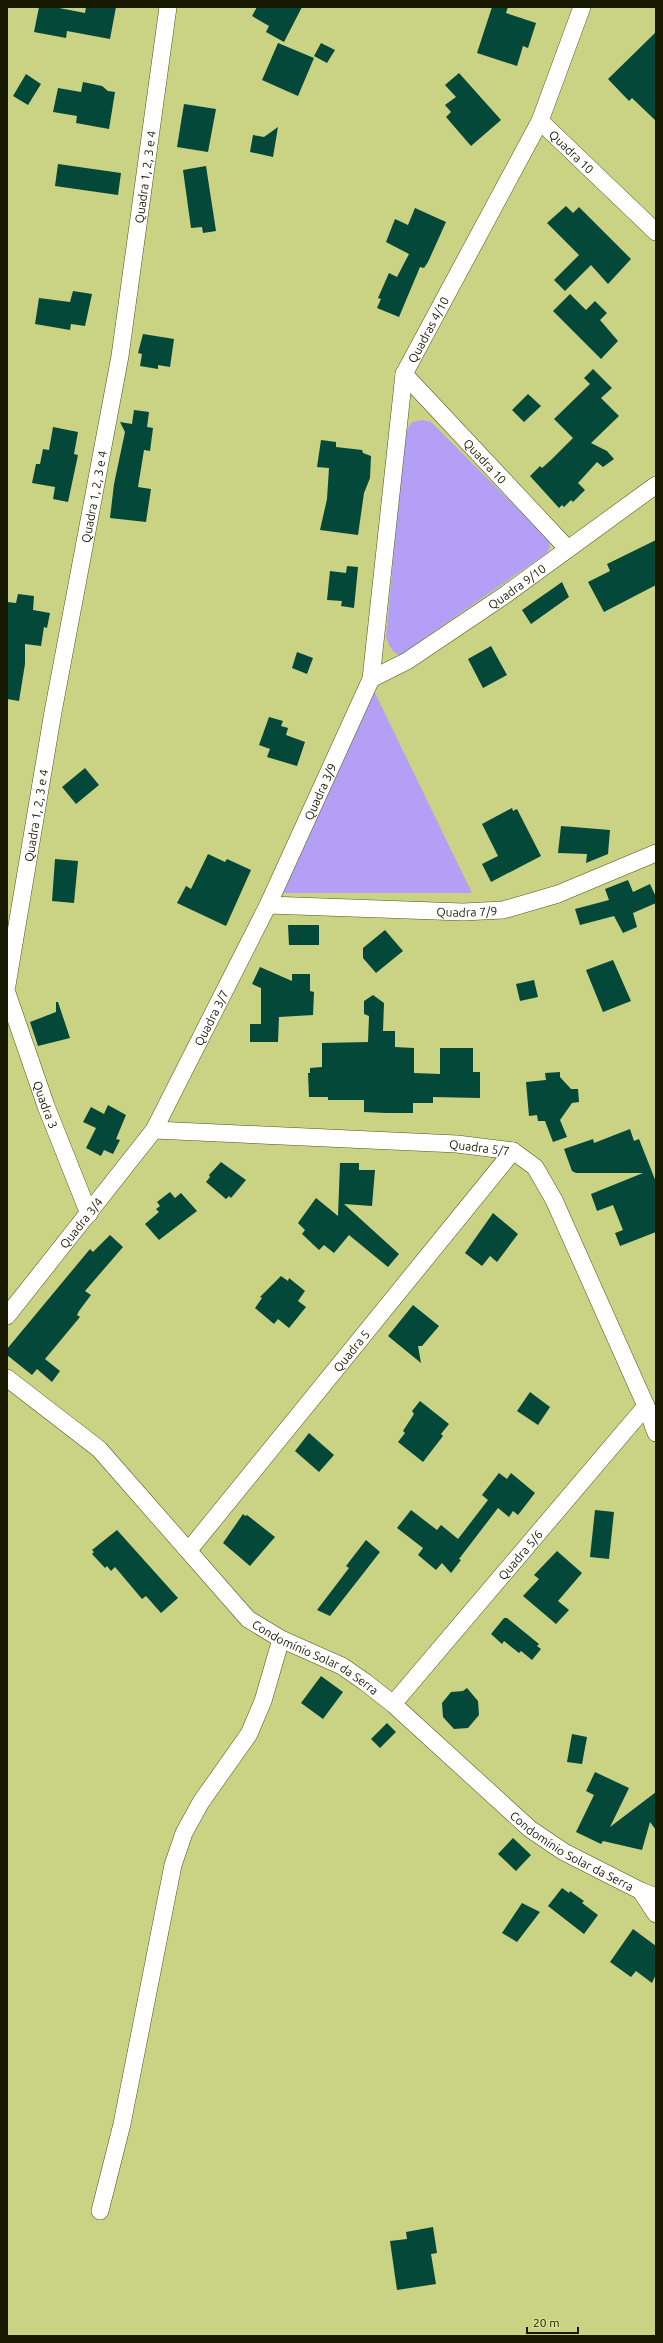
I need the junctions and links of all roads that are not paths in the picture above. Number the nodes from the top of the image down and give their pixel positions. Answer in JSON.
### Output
{"nodes":[{"id":1,"x":168,"y":7,"type":"edge"},
{"id":2,"x":582,"y":7,"type":"edge"},
{"id":3,"x":540,"y":121,"type":"junction"},
{"id":4,"x":656,"y":232,"type":"edge"},
{"id":5,"x":404,"y":374,"type":"junction"},
{"id":6,"x":656,"y":485,"type":"edge"},
{"id":7,"x":567,"y":548,"type":"junction"},
{"id":8,"x":371,"y":679,"type":"junction"},
{"id":9,"x":656,"y":853,"type":"edge"},
{"id":10,"x":268,"y":905,"type":"junction"},
{"id":11,"x":7,"y":985,"type":"edge"},
{"id":12,"x":7,"y":993,"type":"edge"},
{"id":13,"x":154,"y":1130,"type":"junction"},
{"id":14,"x":513,"y":1151,"type":"junction"},
{"id":15,"x":89,"y":1214,"type":"junction"},
{"id":16,"x":7,"y":1316,"type":"edge"},
{"id":17,"x":7,"y":1378,"type":"edge"},
{"id":18,"x":646,"y":1406,"type":"junction"},
{"id":19,"x":656,"y":1433,"type":"edge"},
{"id":20,"x":189,"y":1550,"type":"junction"},
{"id":21,"x":281,"y":1639,"type":"junction"},
{"id":22,"x":393,"y":1704,"type":"junction"},
{"id":23,"x":648,"y":1894,"type":"edge"},
{"id":24,"x":656,"y":1914,"type":"edge"},
{"id":25,"x":100,"y":2212,"type":"dead end"}],
"edges":[{"from":1,"to":11,"type":"street","name":"Quadra 1, 2, 3 e 4"},
{"from":2,"to":3,"type":"street","name":"Quadras 4/10"},
{"from":3,"to":4,"type":"street","name":"Quadra 10"},
{"from":3,"to":5,"type":"street","name":"Quadras 4/10"},
{"from":5,"to":7,"type":"street","name":"Quadra 10"},
{"from":5,"to":8,"type":"street","name":"Quadras 4/10"},
{"from":6,"to":7,"type":"street","name":"Quadra 9/10"},
{"from":7,"to":8,"type":"street","name":"Quadra 9/10"},
{"from":8,"to":10,"type":"street","name":"Quadra 3/9"},
{"from":9,"to":10,"type":"street","name":"Quadra 7/9"},
{"from":10,"to":13,"type":"street","name":"Quadra 3/7"},
{"from":12,"to":15,"type":"street","name":"Quadra 3"},
{"from":13,"to":14,"type":"street","name":"Quadra 5/7"},
{"from":13,"to":15,"type":"street","name":"Quadra 3/4"},
{"from":14,"to":18,"type":"street","name":"Quadra 5/7"},
{"from":14,"to":20,"type":"street","name":"Quadra 5"},
{"from":15,"to":16,"type":"street","name":"Quadra 3/4"},
{"from":17,"to":20,"type":"street","name":"Condomínio Solar da Serra"},
{"from":18,"to":19,"type":"street","name":"Quadra 5/7"},
{"from":18,"to":22,"type":"street","name":"Quadra 5/6"},
{"from":20,"to":21,"type":"street","name":"Condomínio Solar da Serra"},
{"from":21,"to":22,"type":"street","name":"Condomínio Solar da Serra"},
{"from":21,"to":25,"type":"street"},
{"from":22,"to":23,"type":"street","name":"Condomínio Solar da Serra"},
{"from":23,"to":24,"type":"street"}]}
